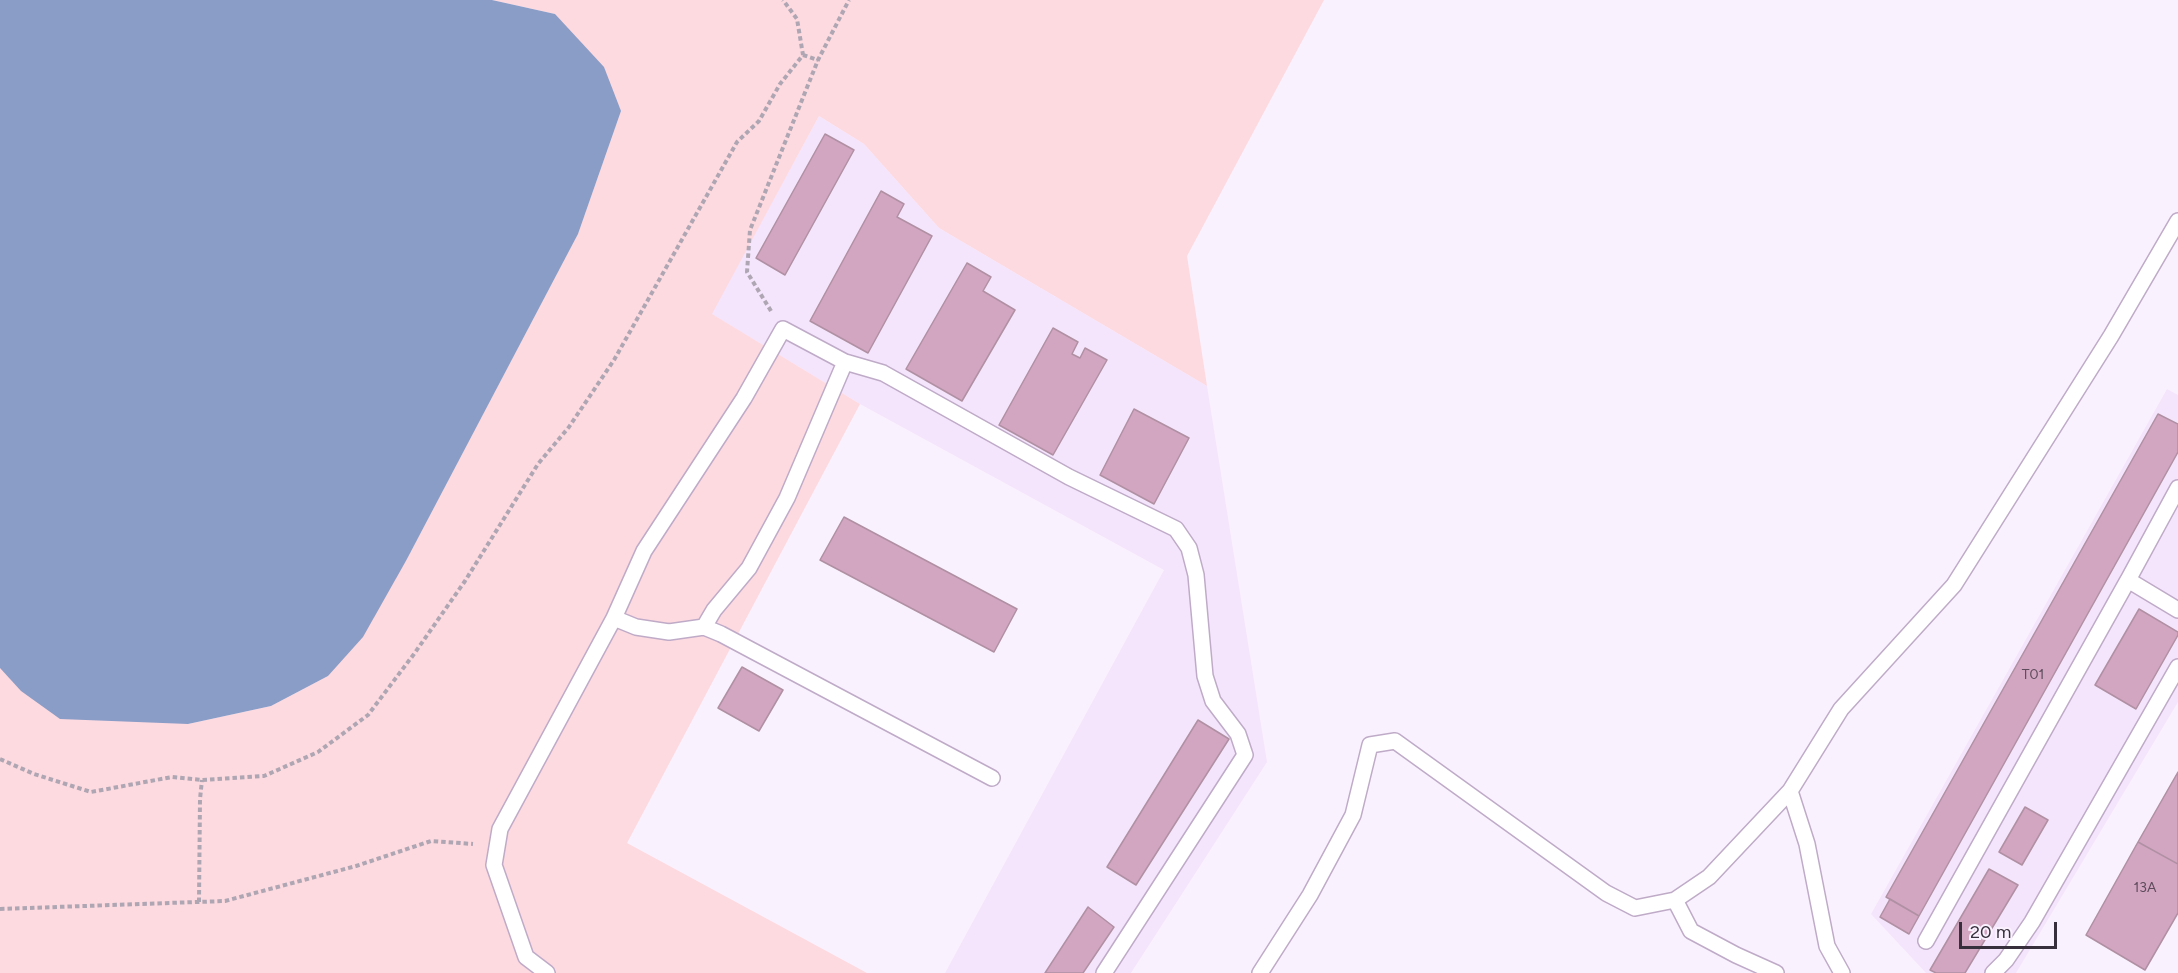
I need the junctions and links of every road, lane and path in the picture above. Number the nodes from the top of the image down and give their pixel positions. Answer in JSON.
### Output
{"nodes":[{"id":1,"x":783,"y":0,"type":"edge"},
{"id":2,"x":849,"y":0,"type":"edge"},
{"id":3,"x":804,"y":55,"type":"junction"},
{"id":4,"x":818,"y":60,"type":"junction"},
{"id":5,"x":2178,"y":221,"type":"edge"},
{"id":6,"x":783,"y":329,"type":"junction"},
{"id":7,"x":845,"y":362,"type":"junction"},
{"id":8,"x":2178,"y":488,"type":"edge"},
{"id":9,"x":2128,"y":580,"type":"junction"},
{"id":10,"x":2178,"y":610,"type":"edge"},
{"id":11,"x":614,"y":618,"type":"junction"},
{"id":12,"x":704,"y":627,"type":"junction"},
{"id":13,"x":2178,"y":667,"type":"edge"},
{"id":14,"x":0,"y":759,"type":"edge"},
{"id":15,"x":992,"y":778,"type":"dead end"},
{"id":16,"x":202,"y":780,"type":"junction"},
{"id":17,"x":1790,"y":792,"type":"junction"},
{"id":18,"x":497,"y":846,"type":"junction"},
{"id":19,"x":1675,"y":900,"type":"junction"},
{"id":20,"x":199,"y":902,"type":"junction"},
{"id":21,"x":0,"y":909,"type":"edge"},
{"id":22,"x":1926,"y":941,"type":"dead end"},
{"id":23,"x":547,"y":973,"type":"edge"},
{"id":24,"x":1104,"y":973,"type":"edge"},
{"id":25,"x":1260,"y":973,"type":"edge"},
{"id":26,"x":1776,"y":973,"type":"edge"},
{"id":27,"x":1842,"y":973,"type":"edge"},
{"id":28,"x":1993,"y":973,"type":"edge"}],
"edges":[{"from":1,"to":3,"type":"path"},
{"from":2,"to":4,"type":"path"},
{"from":3,"to":4,"type":"path"},
{"from":3,"to":16,"type":"path"},
{"from":4,"to":6,"type":"path"},
{"from":5,"to":17,"type":"lane"},
{"from":6,"to":7,"type":"lane"},
{"from":6,"to":11,"type":"lane"},
{"from":7,"to":12,"type":"lane"},
{"from":7,"to":24,"type":"lane"},
{"from":8,"to":9,"type":"lane"},
{"from":9,"to":10,"type":"lane"},
{"from":9,"to":22,"type":"lane"},
{"from":11,"to":12,"type":"lane"},
{"from":11,"to":18,"type":"lane"},
{"from":12,"to":15,"type":"lane"},
{"from":13,"to":28,"type":"lane"},
{"from":14,"to":16,"type":"path"},
{"from":16,"to":20,"type":"path"},
{"from":17,"to":19,"type":"lane"},
{"from":17,"to":27,"type":"lane"},
{"from":18,"to":20,"type":"path"},
{"from":18,"to":23,"type":"lane"},
{"from":19,"to":25,"type":"lane"},
{"from":19,"to":26,"type":"lane"},
{"from":20,"to":21,"type":"path"}]}
